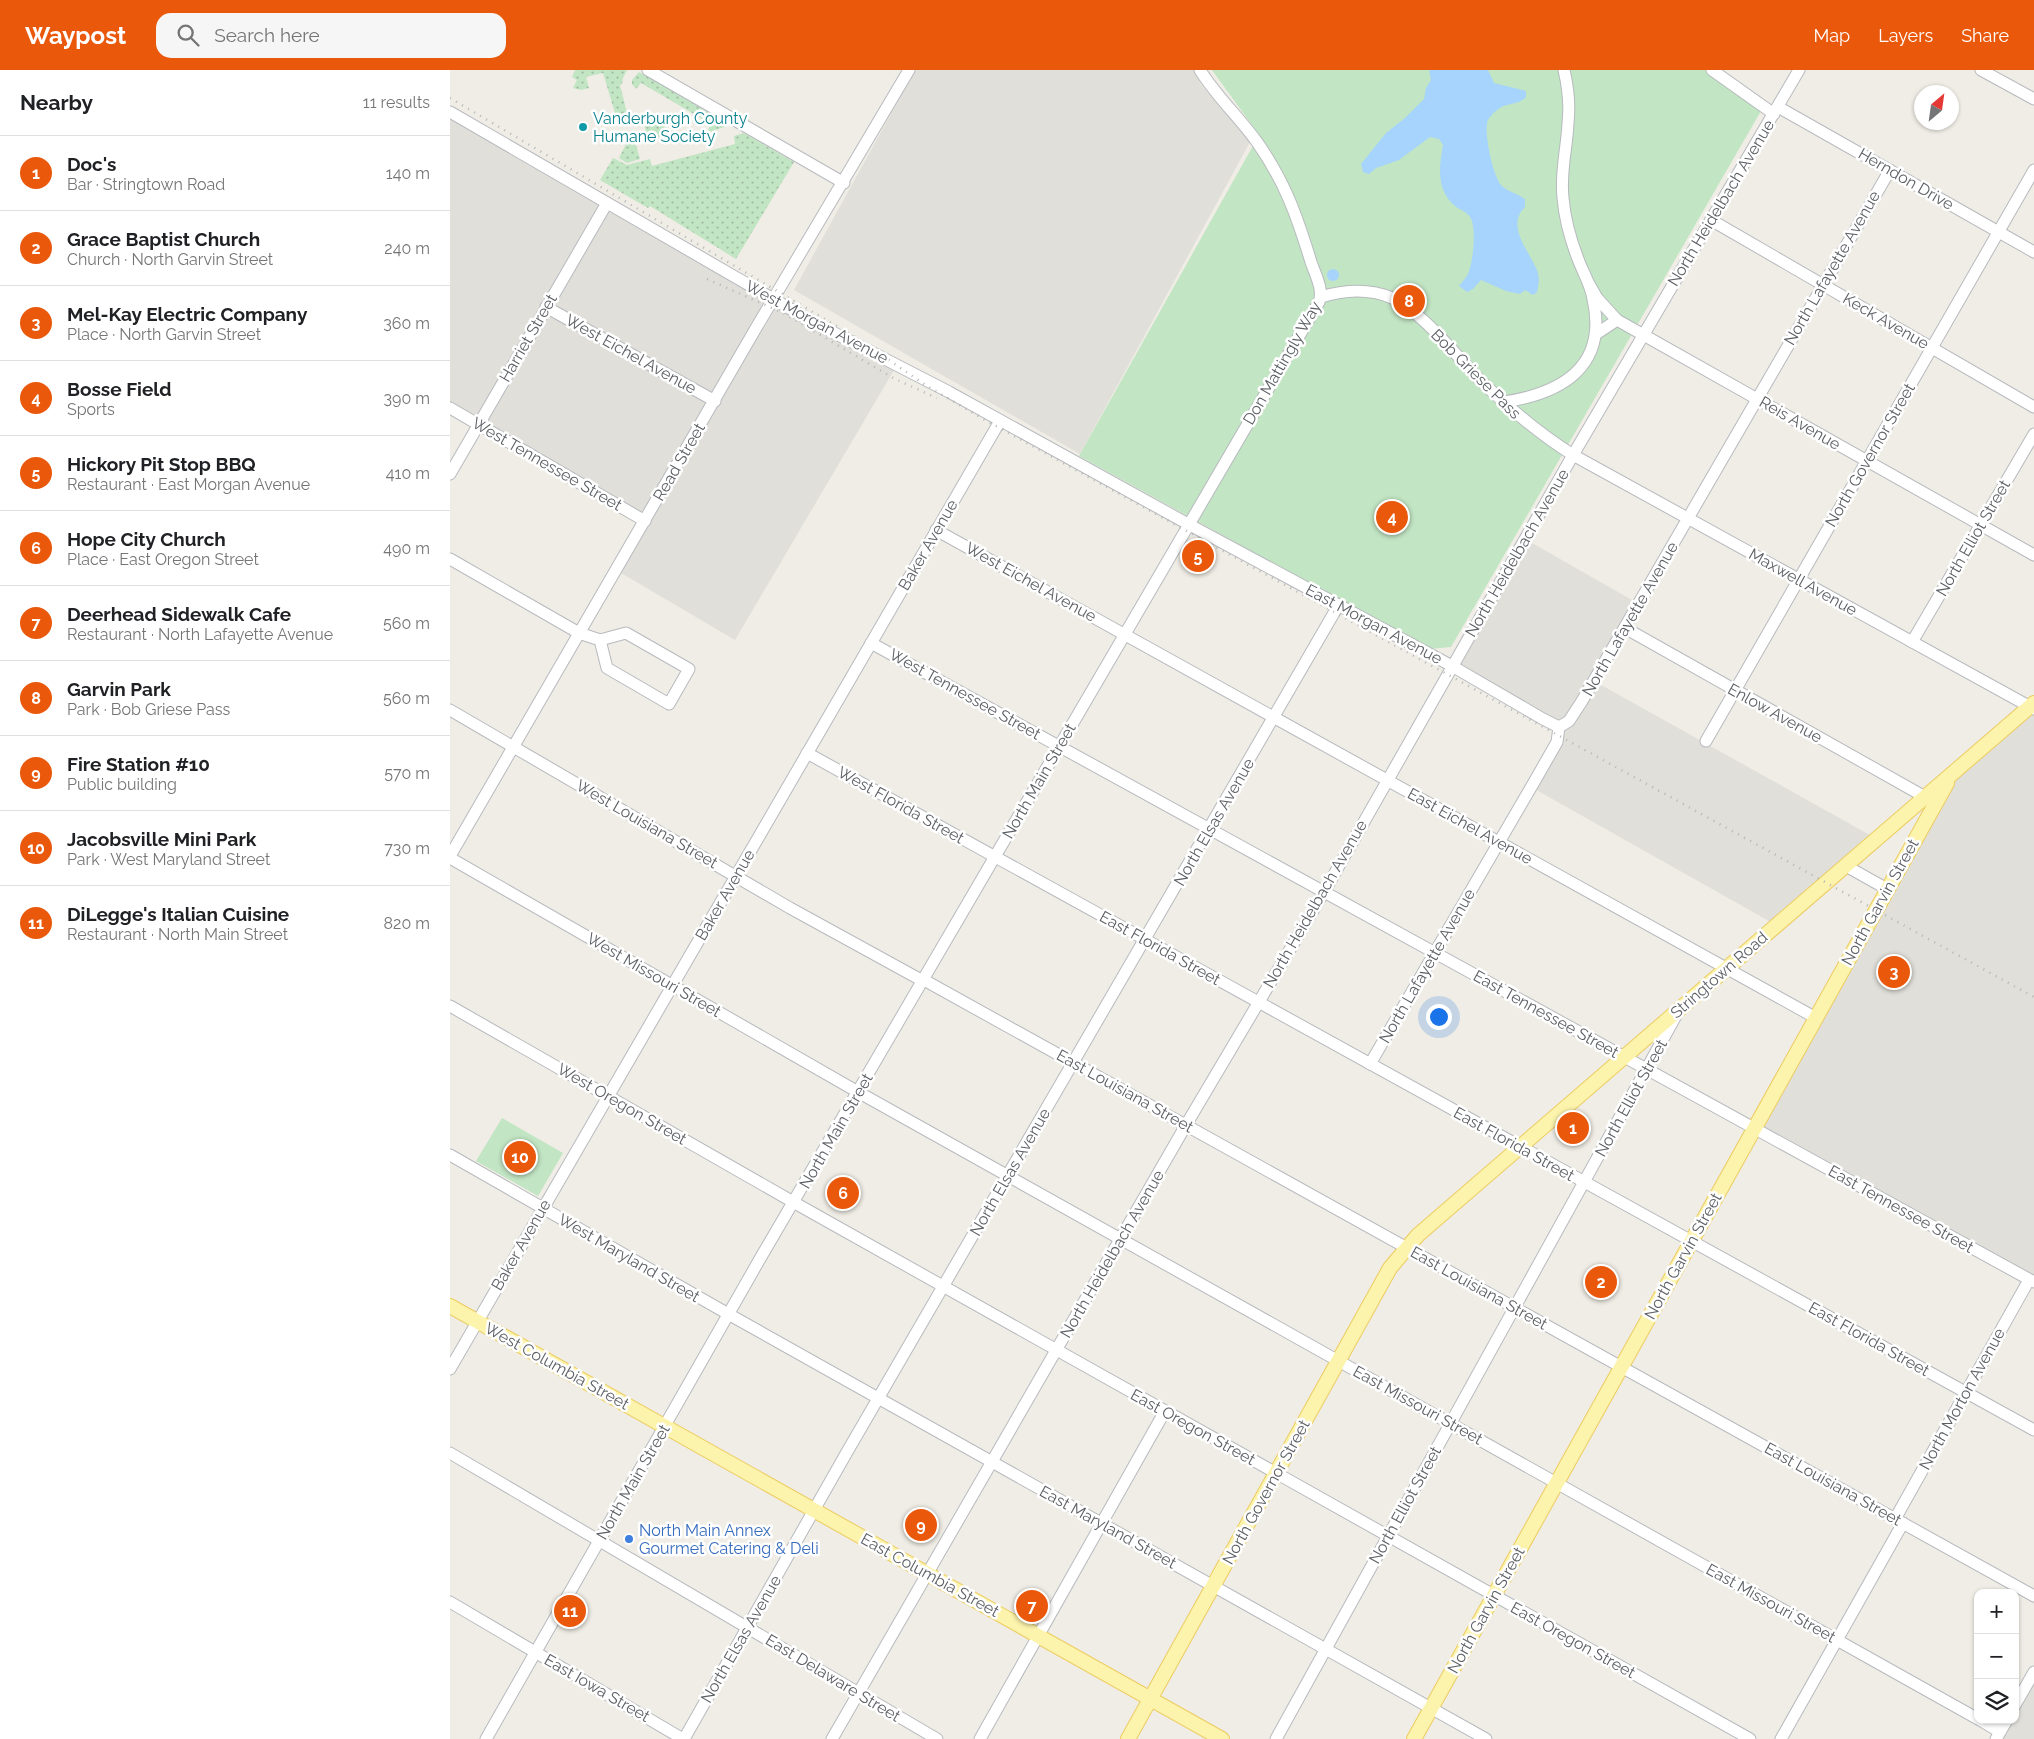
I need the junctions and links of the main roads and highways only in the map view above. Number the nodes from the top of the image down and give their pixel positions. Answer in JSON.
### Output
{"nodes":[{"id":1,"x":2033,"y":707,"type":"edge"},
{"id":2,"x":1953,"y":774,"type":"junction"},
{"id":3,"x":1406,"y":1247,"type":"joint"},
{"id":4,"x":450,"y":1306,"type":"edge"},
{"id":5,"x":664,"y":1426,"type":"joint"},
{"id":6,"x":1151,"y":1699,"type":"junction"},
{"id":7,"x":1128,"y":1739,"type":"edge"},
{"id":8,"x":1222,"y":1739,"type":"edge"},
{"id":9,"x":1414,"y":1739,"type":"edge"}],
"edges":[{"from":1,"to":2,"type":"main road","name":"Stringtown Road"},
{"from":2,"to":3,"type":"main road","name":"Stringtown Road"},
{"from":2,"to":9,"type":"main road","name":"North Garvin Street"},
{"from":3,"to":6,"type":"main road","name":"North Governor Street"},
{"from":4,"to":5,"type":"main road","name":"West Columbia Street"},
{"from":5,"to":6,"type":"main road","name":"East Columbia Street"},
{"from":6,"to":7,"type":"main road","name":"North Governor Street"},
{"from":6,"to":8,"type":"main road","name":"East Columbia Street"}]}
